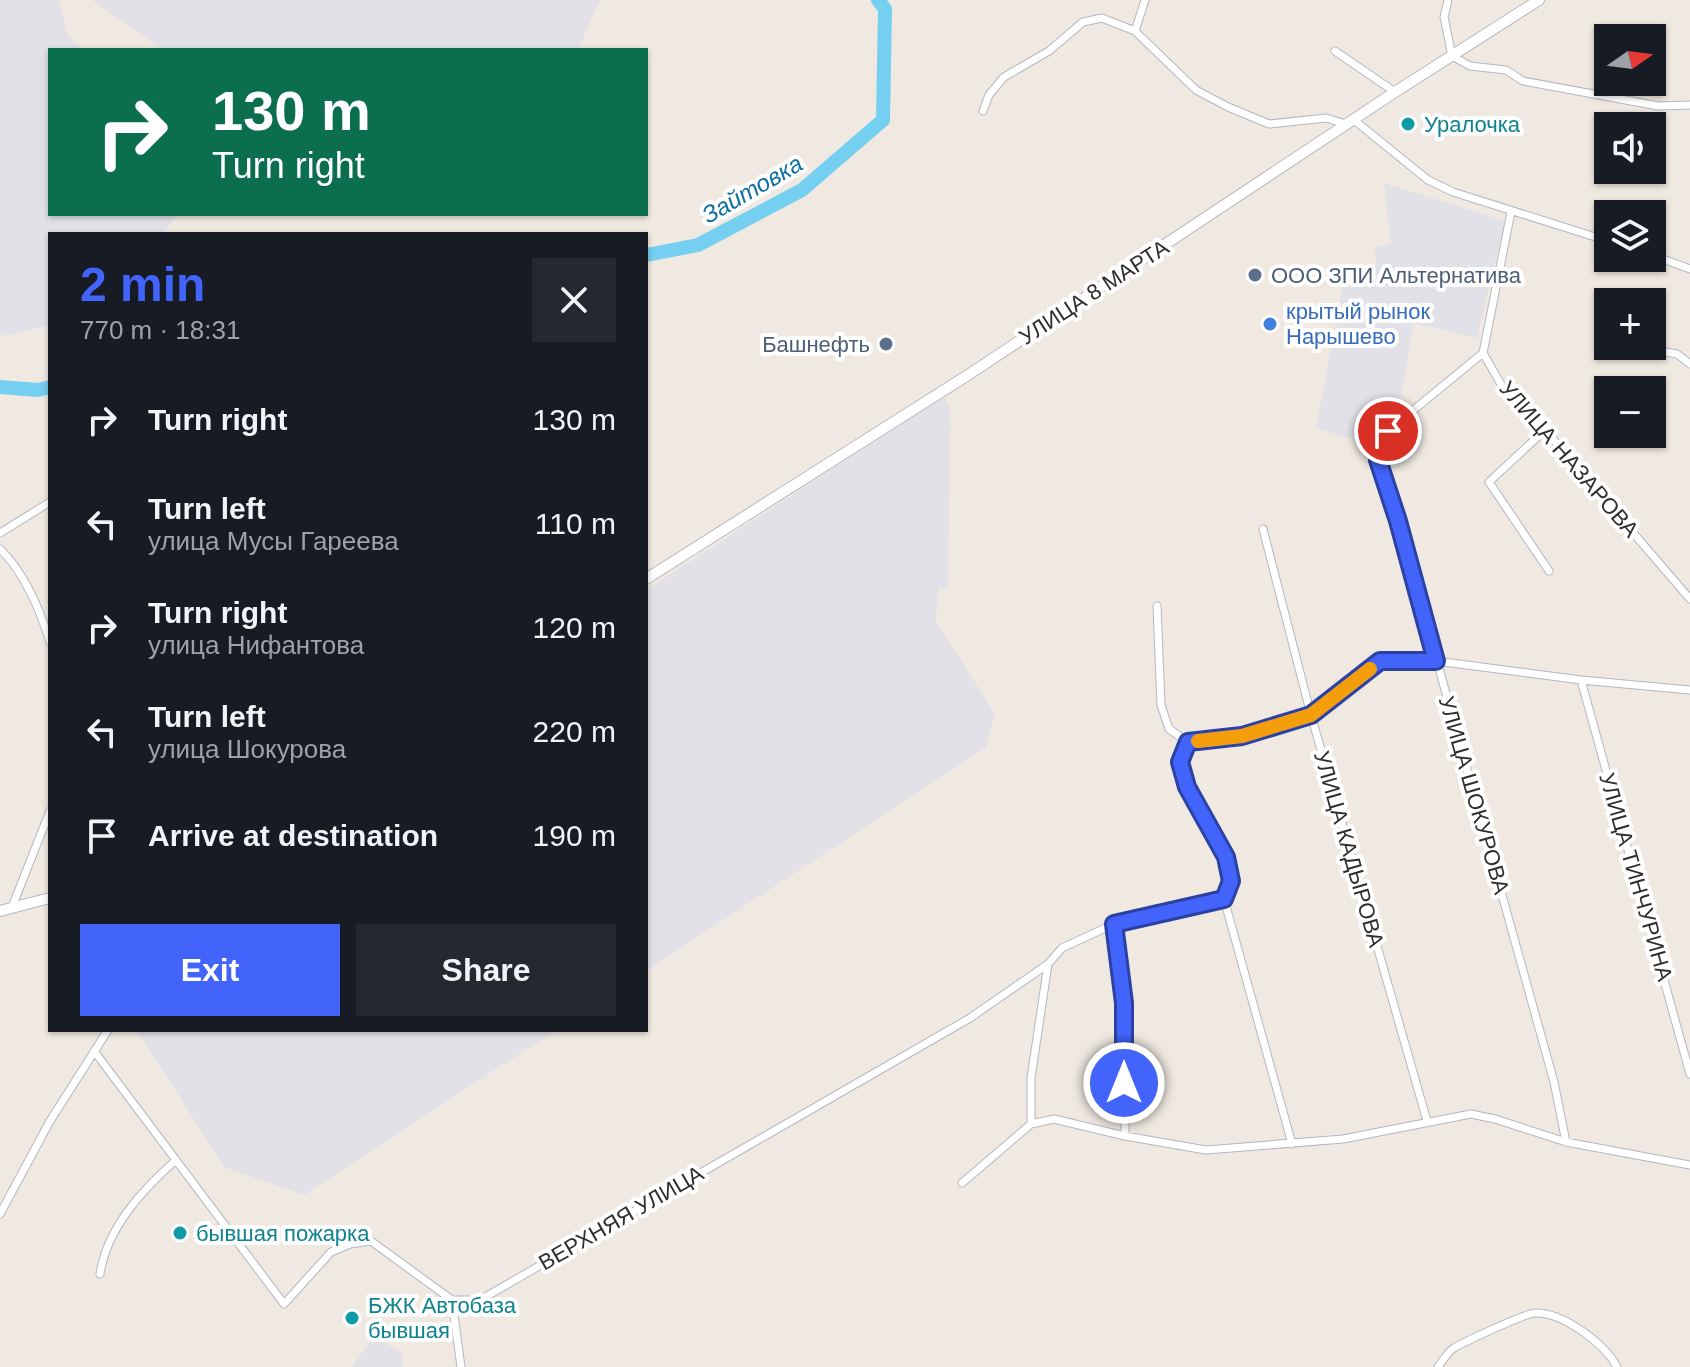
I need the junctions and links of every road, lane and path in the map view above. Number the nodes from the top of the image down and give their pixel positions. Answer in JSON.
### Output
{"nodes":[{"id":1,"x":1145,"y":0,"type":"edge"},
{"id":2,"x":1448,"y":0,"type":"edge"},
{"id":3,"x":1539,"y":0,"type":"edge"},
{"id":4,"x":1135,"y":31,"type":"junction"},
{"id":5,"x":1335,"y":51,"type":"dead end"},
{"id":6,"x":1452,"y":56,"type":"junction"},
{"id":7,"x":1395,"y":92,"type":"junction"},
{"id":8,"x":1690,"y":105,"type":"edge"},
{"id":9,"x":983,"y":111,"type":"dead end"},
{"id":10,"x":1350,"y":122,"type":"junction"},
{"id":11,"x":1511,"y":212,"type":"junction"},
{"id":12,"x":1594,"y":237,"type":"edge"},
{"id":13,"x":1666,"y":260,"type":"edge"},
{"id":14,"x":1690,"y":269,"type":"edge"},
{"id":15,"x":1666,"y":352,"type":"dead end"},
{"id":16,"x":1483,"y":353,"type":"junction"},
{"id":17,"x":1690,"y":364,"type":"edge"},
{"id":18,"x":1545,"y":430,"type":"junction"},
{"id":19,"x":48,"y":503,"type":"edge"},
{"id":20,"x":1263,"y":529,"type":"dead end"},
{"id":21,"x":0,"y":533,"type":"edge"},
{"id":22,"x":0,"y":549,"type":"edge"},
{"id":23,"x":4,"y":558,"type":"edge"},
{"id":24,"x":1549,"y":571,"type":"dead end"},
{"id":25,"x":648,"y":578,"type":"edge"},
{"id":26,"x":1690,"y":599,"type":"edge"},
{"id":27,"x":1157,"y":606,"type":"dead end"},
{"id":28,"x":48,"y":637,"type":"edge"},
{"id":29,"x":1436,"y":661,"type":"junction"},
{"id":30,"x":1581,"y":680,"type":"junction"},
{"id":31,"x":1690,"y":690,"type":"edge"},
{"id":32,"x":1311,"y":715,"type":"junction"},
{"id":33,"x":1188,"y":742,"type":"junction"},
{"id":34,"x":48,"y":816,"type":"edge"},
{"id":35,"x":48,"y":898,"type":"edge"},
{"id":36,"x":1224,"y":899,"type":"junction"},
{"id":37,"x":12,"y":907,"type":"junction"},
{"id":38,"x":0,"y":911,"type":"edge"},
{"id":39,"x":1114,"y":924,"type":"junction"},
{"id":40,"x":1048,"y":964,"type":"junction"},
{"id":41,"x":107,"y":1032,"type":"edge"},
{"id":42,"x":94,"y":1051,"type":"junction"},
{"id":43,"x":1690,"y":1074,"type":"edge"},
{"id":44,"x":1427,"y":1121,"type":"junction"},
{"id":45,"x":1031,"y":1124,"type":"junction"},
{"id":46,"x":1125,"y":1136,"type":"junction"},
{"id":47,"x":1566,"y":1142,"type":"junction"},
{"id":48,"x":1292,"y":1144,"type":"junction"},
{"id":49,"x":176,"y":1160,"type":"junction"},
{"id":50,"x":1690,"y":1165,"type":"edge"},
{"id":51,"x":962,"y":1183,"type":"dead end"},
{"id":52,"x":0,"y":1214,"type":"edge"},
{"id":53,"x":100,"y":1274,"type":"dead end"},
{"id":54,"x":452,"y":1300,"type":"junction"},
{"id":55,"x":461,"y":1367,"type":"edge"},
{"id":56,"x":1438,"y":1367,"type":"edge"},
{"id":57,"x":1617,"y":1367,"type":"edge"}],
"edges":[{"from":1,"to":4,"type":"street"},
{"from":2,"to":6,"type":"street"},
{"from":3,"to":6,"type":"main road","name":"УЛИЦА 8 МАРТА"},
{"from":4,"to":9,"type":"street"},
{"from":4,"to":10,"type":"street"},
{"from":5,"to":7,"type":"street"},
{"from":6,"to":7,"type":"main road","name":"УЛИЦА 8 МАРТА"},
{"from":6,"to":8,"type":"street"},
{"from":7,"to":10,"type":"main road","name":"УЛИЦА 8 МАРТА"},
{"from":10,"to":11,"type":"street"},
{"from":10,"to":25,"type":"main road","name":"УЛИЦА 8 МАРТА"},
{"from":11,"to":12,"type":"street"},
{"from":11,"to":16,"type":"street"},
{"from":13,"to":14,"type":"street"},
{"from":15,"to":17,"type":"street"},
{"from":16,"to":18,"type":"street","name":"УЛИЦА НАЗАРОВА"},
{"from":16,"to":29,"type":"street","name":"УЛИЦА ШОКУРОВА"},
{"from":18,"to":24,"type":"street"},
{"from":18,"to":26,"type":"street","name":"УЛИЦА НАЗАРОВА"},
{"from":19,"to":21,"type":"street"},
{"from":20,"to":32,"type":"street","name":"УЛИЦА КАДЫРОВА"},
{"from":22,"to":23,"type":"street"},
{"from":23,"to":28,"type":"street"},
{"from":27,"to":33,"type":"street"},
{"from":29,"to":30,"type":"street"},
{"from":29,"to":32,"type":"street"},
{"from":29,"to":47,"type":"street","name":"УЛИЦА ШОКУРОВА"},
{"from":30,"to":31,"type":"street"},
{"from":30,"to":43,"type":"street","name":"УЛИЦА ТИНЧУРИНА"},
{"from":32,"to":33,"type":"street"},
{"from":32,"to":44,"type":"street","name":"УЛИЦА КАДЫРОВА"},
{"from":33,"to":36,"type":"street"},
{"from":34,"to":37,"type":"street"},
{"from":35,"to":37,"type":"main road"},
{"from":36,"to":39,"type":"street","name":"ВЕРХНЯЯ УЛИЦА"},
{"from":36,"to":48,"type":"street"},
{"from":37,"to":38,"type":"main road"},
{"from":39,"to":40,"type":"street","name":"ВЕРХНЯЯ УЛИЦА"},
{"from":39,"to":46,"type":"street"},
{"from":40,"to":45,"type":"street"},
{"from":40,"to":54,"type":"street","name":"ВЕРХНЯЯ УЛИЦА"},
{"from":41,"to":42,"type":"street"},
{"from":42,"to":49,"type":"street"},
{"from":42,"to":52,"type":"street"},
{"from":44,"to":47,"type":"street"},
{"from":44,"to":48,"type":"street"},
{"from":45,"to":46,"type":"street"},
{"from":45,"to":51,"type":"street"},
{"from":46,"to":48,"type":"street"},
{"from":47,"to":50,"type":"street"},
{"from":49,"to":53,"type":"street"},
{"from":49,"to":54,"type":"street"},
{"from":54,"to":55,"type":"street"},
{"from":56,"to":57,"type":"street"}]}
